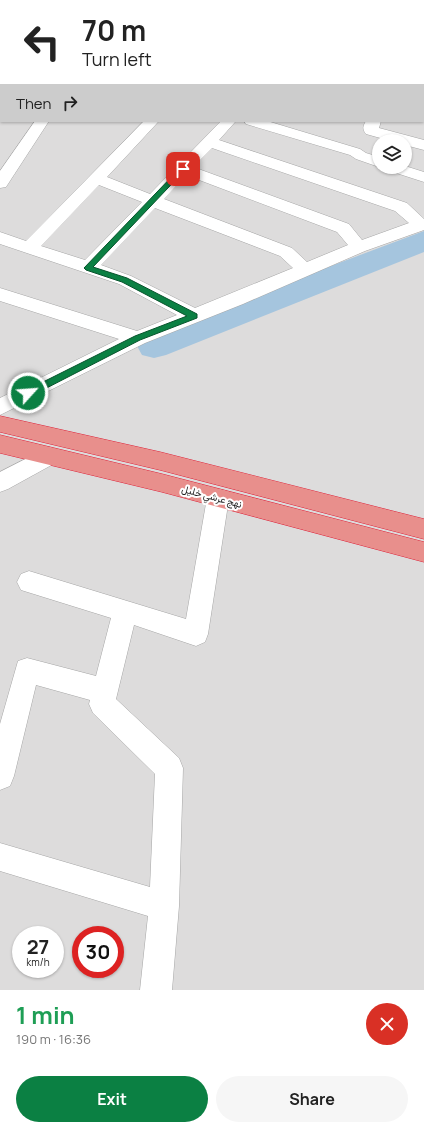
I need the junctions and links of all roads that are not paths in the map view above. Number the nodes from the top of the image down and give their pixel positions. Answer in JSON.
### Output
{"nodes":[{"id":1,"x":41,"y":122,"type":"edge"},
{"id":2,"x":151,"y":122,"type":"edge"},
{"id":3,"x":226,"y":122,"type":"edge"},
{"id":4,"x":255,"y":122,"type":"edge"},
{"id":5,"x":368,"y":122,"type":"edge"},
{"id":6,"x":210,"y":142,"type":"junction"},
{"id":7,"x":424,"y":145,"type":"edge"},
{"id":8,"x":372,"y":160,"type":"edge"},
{"id":9,"x":183,"y":169,"type":"junction"},
{"id":10,"x":412,"y":173,"type":"edge"},
{"id":11,"x":424,"y":177,"type":"edge"},
{"id":12,"x":97,"y":178,"type":"junction"},
{"id":13,"x":0,"y":183,"type":"edge"},
{"id":14,"x":153,"y":201,"type":"junction"},
{"id":15,"x":423,"y":224,"type":"edge"},
{"id":16,"x":0,"y":238,"type":"edge"},
{"id":17,"x":359,"y":247,"type":"junction"},
{"id":18,"x":29,"y":248,"type":"junction"},
{"id":19,"x":88,"y":268,"type":"junction"},
{"id":20,"x":305,"y":270,"type":"junction"},
{"id":21,"x":0,"y":294,"type":"edge"},
{"id":22,"x":194,"y":316,"type":"junction"},
{"id":23,"x":138,"y":338,"type":"junction"},
{"id":24,"x":0,"y":407,"type":"edge"},
{"id":25,"x":0,"y":424,"type":"edge"},
{"id":26,"x":0,"y":444,"type":"edge"},
{"id":27,"x":49,"y":456,"type":"junction"},
{"id":28,"x":0,"y":483,"type":"edge"},
{"id":29,"x":218,"y":498,"type":"junction"},
{"id":30,"x":424,"y":529,"type":"edge"},
{"id":31,"x":424,"y":552,"type":"edge"},
{"id":32,"x":29,"y":582,"type":"dead end"},
{"id":33,"x":126,"y":611,"type":"junction"},
{"id":34,"x":106,"y":692,"type":"junction"},
{"id":35,"x":0,"y":776,"type":"edge"},
{"id":36,"x":0,"y":857,"type":"edge"},
{"id":37,"x":164,"y":906,"type":"junction"},
{"id":38,"x":156,"y":990,"type":"edge"}],
"edges":[{"from":1,"to":13,"type":"street"},
{"from":2,"to":12,"type":"street"},
{"from":3,"to":6,"type":"street"},
{"from":4,"to":8,"type":"street"},
{"from":5,"to":7,"type":"street"},
{"from":6,"to":9,"type":"street"},
{"from":6,"to":15,"type":"street"},
{"from":9,"to":14,"type":"street"},
{"from":9,"to":17,"type":"street"},
{"from":10,"to":11,"type":"street"},
{"from":12,"to":14,"type":"street"},
{"from":12,"to":18,"type":"street"},
{"from":14,"to":19,"type":"street"},
{"from":14,"to":20,"type":"street"},
{"from":15,"to":17,"type":"street"},
{"from":16,"to":18,"type":"street"},
{"from":17,"to":20,"type":"street"},
{"from":18,"to":19,"type":"street"},
{"from":19,"to":22,"type":"street"},
{"from":20,"to":22,"type":"street"},
{"from":21,"to":23,"type":"street"},
{"from":22,"to":23,"type":"street"},
{"from":23,"to":24,"type":"street"},
{"from":25,"to":30,"type":"highway","name":"نهج عرشي خليل"},
{"from":26,"to":27,"type":"highway","name":"نهج عرشي خليل"},
{"from":27,"to":28,"type":"street"},
{"from":27,"to":29,"type":"highway","name":"نهج عرشي خليل"},
{"from":29,"to":31,"type":"highway","name":"نهج عرشي خليل"},
{"from":29,"to":33,"type":"street"},
{"from":32,"to":33,"type":"street"},
{"from":33,"to":34,"type":"street"},
{"from":34,"to":35,"type":"street"},
{"from":34,"to":37,"type":"street"},
{"from":36,"to":37,"type":"street"},
{"from":37,"to":38,"type":"street"}]}
